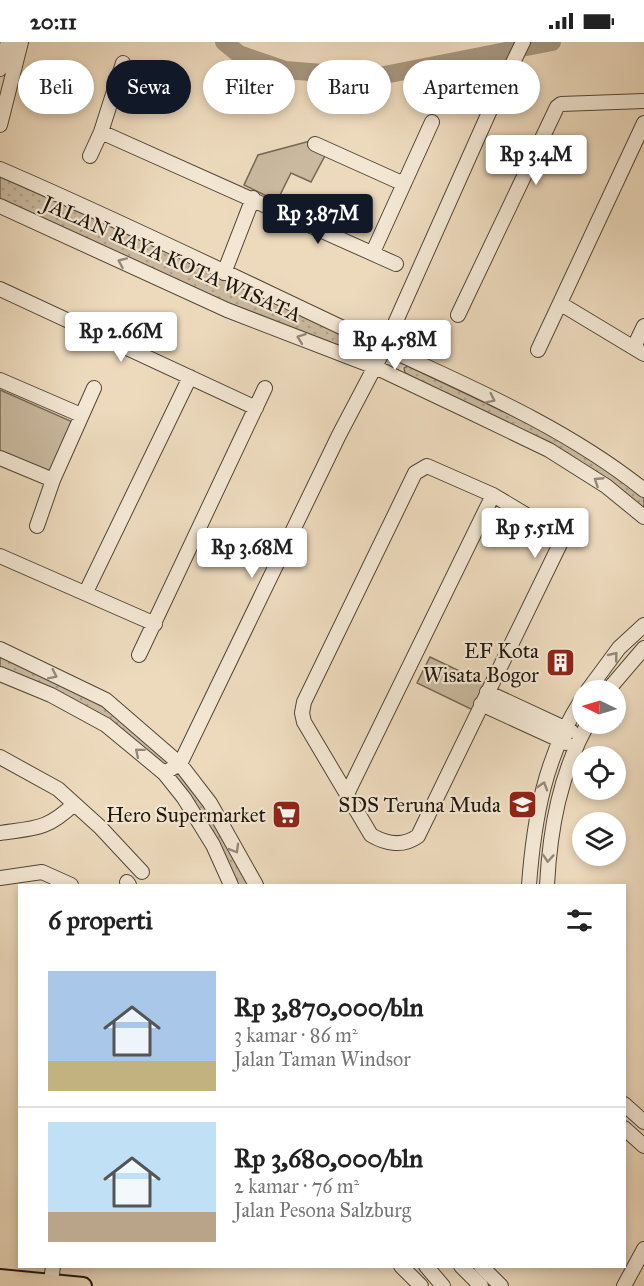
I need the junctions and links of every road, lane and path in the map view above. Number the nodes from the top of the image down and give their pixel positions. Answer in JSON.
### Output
{"nodes":[{"id":1,"x":8,"y":42,"type":"edge"},
{"id":2,"x":21,"y":42,"type":"edge"},
{"id":3,"x":523,"y":42,"type":"edge"},
{"id":4,"x":0,"y":69,"type":"edge"},
{"id":5,"x":644,"y":101,"type":"edge"},
{"id":6,"x":107,"y":114,"type":"edge"},
{"id":7,"x":432,"y":122,"type":"dead end"},
{"id":8,"x":644,"y":123,"type":"edge"},
{"id":9,"x":0,"y":125,"type":"edge"},
{"id":10,"x":101,"y":132,"type":"junction"},
{"id":11,"x":315,"y":144,"type":"dead end"},
{"id":12,"x":90,"y":156,"type":"dead end"},
{"id":13,"x":0,"y":169,"type":"edge"},
{"id":14,"x":404,"y":184,"type":"junction"},
{"id":15,"x":253,"y":198,"type":"junction"},
{"id":16,"x":0,"y":206,"type":"edge"},
{"id":17,"x":373,"y":252,"type":"junction"},
{"id":18,"x":396,"y":264,"type":"dead end"},
{"id":19,"x":224,"y":273,"type":"junction"},
{"id":20,"x":0,"y":289,"type":"edge"},
{"id":21,"x":561,"y":304,"type":"junction"},
{"id":22,"x":458,"y":315,"type":"dead end"},
{"id":23,"x":644,"y":326,"type":"edge"},
{"id":24,"x":385,"y":348,"type":"junction"},
{"id":25,"x":538,"y":350,"type":"dead end"},
{"id":26,"x":639,"y":351,"type":"edge"},
{"id":27,"x":375,"y":367,"type":"junction"},
{"id":28,"x":190,"y":377,"type":"junction"},
{"id":29,"x":0,"y":380,"type":"edge"},
{"id":30,"x":94,"y":388,"type":"dead end"},
{"id":31,"x":266,"y":388,"type":"dead end"},
{"id":32,"x":256,"y":408,"type":"junction"},
{"id":33,"x":81,"y":415,"type":"junction"},
{"id":34,"x":0,"y":458,"type":"edge"},
{"id":35,"x":53,"y":480,"type":"junction"},
{"id":36,"x":644,"y":490,"type":"edge"},
{"id":37,"x":493,"y":495,"type":"junction"},
{"id":38,"x":644,"y":517,"type":"edge"},
{"id":39,"x":37,"y":526,"type":"dead end"},
{"id":40,"x":0,"y":556,"type":"edge"},
{"id":41,"x":86,"y":592,"type":"junction"},
{"id":42,"x":155,"y":624,"type":"junction"},
{"id":43,"x":644,"y":625,"type":"edge"},
{"id":44,"x":644,"y":648,"type":"edge"},
{"id":45,"x":0,"y":650,"type":"edge"},
{"id":46,"x":140,"y":655,"type":"dead end"},
{"id":47,"x":0,"y":674,"type":"edge"},
{"id":48,"x":596,"y":680,"type":"edge"},
{"id":49,"x":617,"y":680,"type":"edge"},
{"id":50,"x":484,"y":698,"type":"junction"},
{"id":51,"x":572,"y":716,"type":"edge"},
{"id":52,"x":562,"y":734,"type":"junction"},
{"id":53,"x":582,"y":734,"type":"edge"},
{"id":54,"x":578,"y":742,"type":"junction"},
{"id":55,"x":0,"y":757,"type":"edge"},
{"id":56,"x":180,"y":764,"type":"junction"},
{"id":57,"x":164,"y":773,"type":"junction"},
{"id":58,"x":347,"y":794,"type":"junction"},
{"id":59,"x":74,"y":804,"type":"junction"},
{"id":60,"x":0,"y":833,"type":"edge"},
{"id":61,"x":141,"y":872,"type":"dead end"},
{"id":62,"x":0,"y":879,"type":"edge"},
{"id":63,"x":68,"y":884,"type":"edge"},
{"id":64,"x":231,"y":884,"type":"edge"},
{"id":65,"x":255,"y":884,"type":"edge"},
{"id":66,"x":529,"y":884,"type":"edge"},
{"id":67,"x":547,"y":884,"type":"edge"},
{"id":68,"x":626,"y":1106,"type":"edge"},
{"id":69,"x":644,"y":1122,"type":"edge"},
{"id":70,"x":626,"y":1130,"type":"edge"},
{"id":71,"x":644,"y":1146,"type":"edge"},
{"id":72,"x":644,"y":1249,"type":"edge"},
{"id":73,"x":403,"y":1268,"type":"edge"},
{"id":74,"x":428,"y":1268,"type":"edge"},
{"id":75,"x":463,"y":1268,"type":"edge"},
{"id":76,"x":483,"y":1268,"type":"edge"},
{"id":77,"x":52,"y":1274,"type":"edge"},
{"id":78,"x":0,"y":1278,"type":"edge"},
{"id":79,"x":83,"y":1286,"type":"edge"},
{"id":80,"x":421,"y":1286,"type":"edge"},
{"id":81,"x":443,"y":1286,"type":"edge"},
{"id":82,"x":481,"y":1286,"type":"edge"},
{"id":83,"x":501,"y":1286,"type":"edge"},
{"id":84,"x":624,"y":1286,"type":"edge"}],
"edges":[{"from":1,"to":4,"type":"street"},
{"from":2,"to":9,"type":"street"},
{"from":3,"to":24,"type":"street"},
{"from":5,"to":22,"type":"street"},
{"from":6,"to":10,"type":"street"},
{"from":7,"to":14,"type":"street"},
{"from":8,"to":21,"type":"street"},
{"from":10,"to":12,"type":"street"},
{"from":10,"to":15,"type":"street"},
{"from":11,"to":14,"type":"street"},
{"from":13,"to":19,"type":"street","name":"JALAN RAYA KOTA WISATA"},
{"from":14,"to":17,"type":"street"},
{"from":15,"to":17,"type":"street"},
{"from":15,"to":19,"type":"street"},
{"from":27,"to":16,"type":"street","name":"JALAN RAYA KOTA WISATA","one_way":true},
{"from":17,"to":18,"type":"street"},
{"from":19,"to":24,"type":"street","name":"JALAN RAYA KOTA WISATA"},
{"from":20,"to":28,"type":"street"},
{"from":21,"to":25,"type":"street"},
{"from":21,"to":26,"type":"street"},
{"from":23,"to":26,"type":"street"},
{"from":24,"to":27,"type":"street"},
{"from":24,"to":36,"type":"street","name":"JALAN RAYA KOTA WISATA","one_way":true},
{"from":38,"to":27,"type":"street","name":"JALAN RAYA KOTA WISATA","one_way":true},
{"from":27,"to":56,"type":"street"},
{"from":28,"to":32,"type":"street"},
{"from":28,"to":41,"type":"street"},
{"from":29,"to":33,"type":"street"},
{"from":30,"to":33,"type":"street"},
{"from":31,"to":32,"type":"street"},
{"from":32,"to":42,"type":"street"},
{"from":33,"to":35,"type":"street"},
{"from":34,"to":35,"type":"street"},
{"from":35,"to":39,"type":"street"},
{"from":37,"to":50,"type":"street"},
{"from":37,"to":58,"type":"street"},
{"from":37,"to":58,"type":"street"},
{"from":40,"to":41,"type":"street"},
{"from":41,"to":42,"type":"street"},
{"from":42,"to":46,"type":"street"},
{"from":48,"to":43,"type":"street","one_way":true},
{"from":44,"to":49,"type":"street"},
{"from":45,"to":56,"type":"street","one_way":true},
{"from":57,"to":47,"type":"street","one_way":true},
{"from":50,"to":52,"type":"street"},
{"from":50,"to":58,"type":"street"},
{"from":51,"to":52,"type":"street"},
{"from":52,"to":54,"type":"street"},
{"from":66,"to":52,"type":"street","one_way":true},
{"from":53,"to":54,"type":"street"},
{"from":54,"to":67,"type":"street","one_way":true},
{"from":55,"to":59,"type":"street"},
{"from":56,"to":57,"type":"street"},
{"from":56,"to":65,"type":"street","one_way":true},
{"from":57,"to":64,"type":"street"},
{"from":59,"to":60,"type":"street"},
{"from":59,"to":61,"type":"street"},
{"from":62,"to":63,"type":"street"},
{"from":68,"to":69,"type":"street"},
{"from":70,"to":71,"type":"street"},
{"from":72,"to":84,"type":"street"},
{"from":73,"to":80,"type":"street"},
{"from":74,"to":81,"type":"street"},
{"from":75,"to":82,"type":"street"},
{"from":76,"to":83,"type":"street"},
{"from":77,"to":78,"type":"main road"},
{"from":77,"to":79,"type":"main road"}]}
